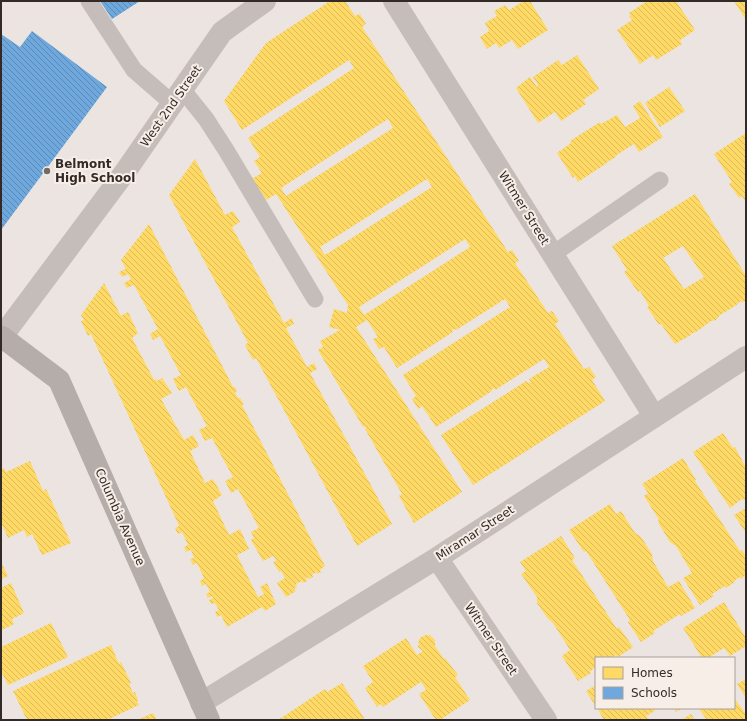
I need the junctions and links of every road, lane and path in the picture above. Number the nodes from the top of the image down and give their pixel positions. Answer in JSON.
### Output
{"nodes":[{"id":1,"x":89,"y":1,"type":"edge"},
{"id":2,"x":265,"y":1,"type":"edge"},
{"id":3,"x":394,"y":1,"type":"edge"},
{"id":4,"x":177,"y":96,"type":"junction"},
{"id":5,"x":660,"y":180,"type":"dead end"},
{"id":6,"x":553,"y":254,"type":"junction"},
{"id":7,"x":315,"y":299,"type":"dead end"},
{"id":8,"x":2,"y":338,"type":"edge"},
{"id":9,"x":746,"y":357,"type":"edge"},
{"id":10,"x":654,"y":416,"type":"junction"},
{"id":11,"x":437,"y":558,"type":"junction"},
{"id":12,"x":205,"y":712,"type":"edge"},
{"id":13,"x":546,"y":720,"type":"edge"}],
"edges":[{"from":1,"to":4,"type":"lane"},
{"from":2,"to":4,"type":"street","name":"West 2nd Street"},
{"from":3,"to":6,"type":"street","name":"Witmer Street"},
{"from":4,"to":7,"type":"lane"},
{"from":4,"to":8,"type":"street","name":"West 2nd Street"},
{"from":5,"to":6,"type":"lane"},
{"from":6,"to":10,"type":"street","name":"Witmer Street"},
{"from":8,"to":12,"type":"street","name":"Columbia Avenue"},
{"from":9,"to":10,"type":"street","name":"Miramar Street"},
{"from":10,"to":11,"type":"street","name":"Miramar Street"},
{"from":11,"to":12,"type":"street","name":"Miramar Street"},
{"from":11,"to":13,"type":"street","name":"Witmer Street"}]}
